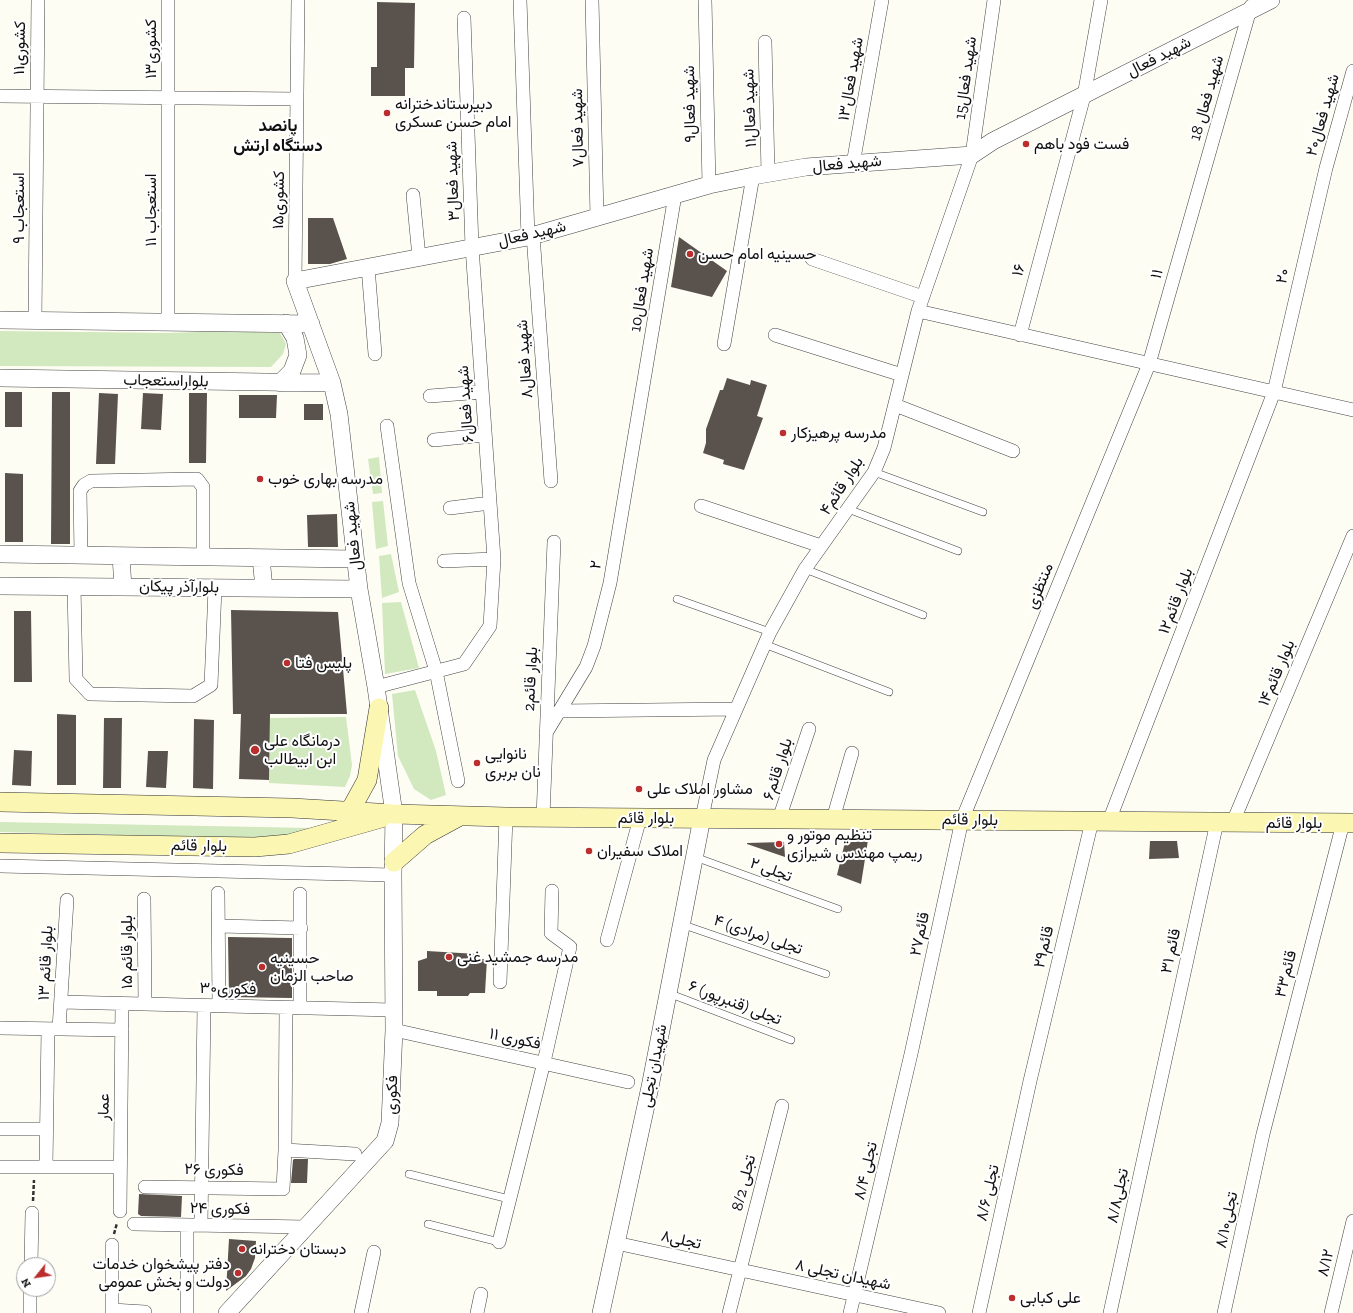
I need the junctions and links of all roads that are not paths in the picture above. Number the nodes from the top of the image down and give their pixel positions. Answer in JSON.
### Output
{"nodes":[{"id":1,"x":38,"y":0,"type":"edge"},
{"id":2,"x":168,"y":0,"type":"edge"},
{"id":3,"x":298,"y":0,"type":"edge"},
{"id":4,"x":520,"y":0,"type":"edge"},
{"id":5,"x":592,"y":0,"type":"edge"},
{"id":6,"x":705,"y":0,"type":"edge"},
{"id":7,"x":882,"y":0,"type":"edge"},
{"id":8,"x":1101,"y":0,"type":"edge"},
{"id":9,"x":1271,"y":0,"type":"edge"},
{"id":10,"x":993,"y":3,"type":"edge"},
{"id":11,"x":1251,"y":5,"type":"edge"},
{"id":12,"x":464,"y":18,"type":"dead end"},
{"id":13,"x":765,"y":42,"type":"dead end"},
{"id":14,"x":1353,"y":71,"type":"edge"},
{"id":15,"x":0,"y":96,"type":"edge"},
{"id":16,"x":37,"y":96,"type":"junction"},
{"id":17,"x":1084,"y":96,"type":"junction"},
{"id":18,"x":168,"y":98,"type":"junction"},
{"id":19,"x":297,"y":99,"type":"junction"},
{"id":20,"x":972,"y":155,"type":"junction"},
{"id":21,"x":853,"y":164,"type":"junction"},
{"id":22,"x":1326,"y":168,"type":"joint"},
{"id":23,"x":761,"y":174,"type":"junction"},
{"id":24,"x":709,"y":186,"type":"junction"},
{"id":25,"x":1197,"y":194,"type":"joint"},
{"id":26,"x":413,"y":195,"type":"dead end"},
{"id":27,"x":675,"y":195,"type":"junction"},
{"id":28,"x":597,"y":218,"type":"junction"},
{"id":29,"x":530,"y":236,"type":"junction"},
{"id":30,"x":472,"y":248,"type":"junction"},
{"id":31,"x":419,"y":258,"type":"junction"},
{"id":32,"x":812,"y":259,"type":"dead end"},
{"id":33,"x":368,"y":267,"type":"junction"},
{"id":34,"x":295,"y":281,"type":"junction"},
{"id":35,"x":923,"y":297,"type":"junction"},
{"id":36,"x":918,"y":311,"type":"junction"},
{"id":37,"x":0,"y":320,"type":"edge"},
{"id":38,"x":36,"y":321,"type":"junction"},
{"id":39,"x":168,"y":322,"type":"junction"},
{"id":40,"x":286,"y":323,"type":"junction"},
{"id":41,"x":311,"y":324,"type":"junction"},
{"id":42,"x":775,"y":335,"type":"dead end"},
{"id":43,"x":1020,"y":335,"type":"junction"},
{"id":44,"x":724,"y":344,"type":"dead end"},
{"id":45,"x":375,"y":354,"type":"dead end"},
{"id":46,"x":1149,"y":364,"type":"junction"},
{"id":47,"x":902,"y":375,"type":"junction"},
{"id":48,"x":0,"y":378,"type":"edge"},
{"id":49,"x":280,"y":383,"type":"junction"},
{"id":50,"x":332,"y":383,"type":"junction"},
{"id":51,"x":642,"y":390,"type":"joint"},
{"id":52,"x":482,"y":392,"type":"junction"},
{"id":53,"x":1274,"y":392,"type":"junction"},
{"id":54,"x":430,"y":396,"type":"dead end"},
{"id":55,"x":895,"y":405,"type":"junction"},
{"id":56,"x":1353,"y":410,"type":"edge"},
{"id":57,"x":387,"y":426,"type":"dead end"},
{"id":58,"x":484,"y":435,"type":"junction"},
{"id":59,"x":434,"y":440,"type":"dead end"},
{"id":60,"x":1013,"y":451,"type":"dead end"},
{"id":61,"x":874,"y":472,"type":"junction"},
{"id":62,"x":552,"y":481,"type":"dead end"},
{"id":63,"x":490,"y":503,"type":"junction"},
{"id":64,"x":701,"y":506,"type":"dead end"},
{"id":65,"x":450,"y":508,"type":"dead end"},
{"id":66,"x":848,"y":510,"type":"junction"},
{"id":67,"x":983,"y":512,"type":"dead end"},
{"id":68,"x":1353,"y":536,"type":"edge"},
{"id":69,"x":554,"y":542,"type":"dead end"},
{"id":70,"x":821,"y":546,"type":"junction"},
{"id":71,"x":958,"y":550,"type":"dead end"},
{"id":72,"x":0,"y":554,"type":"edge"},
{"id":73,"x":81,"y":555,"type":"junction"},
{"id":74,"x":120,"y":556,"type":"junction"},
{"id":75,"x":203,"y":557,"type":"junction"},
{"id":76,"x":261,"y":558,"type":"junction"},
{"id":77,"x":355,"y":559,"type":"junction"},
{"id":78,"x":494,"y":559,"type":"junction"},
{"id":79,"x":444,"y":561,"type":"dead end"},
{"id":80,"x":805,"y":569,"type":"junction"},
{"id":81,"x":0,"y":586,"type":"edge"},
{"id":82,"x":74,"y":586,"type":"junction"},
{"id":83,"x":122,"y":587,"type":"junction"},
{"id":84,"x":215,"y":588,"type":"junction"},
{"id":85,"x":264,"y":588,"type":"junction"},
{"id":86,"x":359,"y":589,"type":"junction"},
{"id":87,"x":677,"y":599,"type":"dead end"},
{"id":88,"x":923,"y":615,"type":"dead end"},
{"id":89,"x":767,"y":638,"type":"junction"},
{"id":90,"x":436,"y":671,"type":"junction"},
{"id":91,"x":376,"y":687,"type":"junction"},
{"id":92,"x":889,"y":692,"type":"dead end"},
{"id":93,"x":379,"y":708,"type":"junction"},
{"id":94,"x":736,"y":708,"type":"junction"},
{"id":95,"x":559,"y":711,"type":"junction"},
{"id":96,"x":809,"y":729,"type":"dead end"},
{"id":97,"x":546,"y":733,"type":"junction"},
{"id":98,"x":852,"y":753,"type":"dead end"},
{"id":99,"x":458,"y":781,"type":"dead end"},
{"id":100,"x":0,"y":802,"type":"edge"},
{"id":101,"x":350,"y":811,"type":"junction"},
{"id":102,"x":394,"y":814,"type":"junction"},
{"id":103,"x":462,"y":816,"type":"junction"},
{"id":104,"x":506,"y":817,"type":"junction"},
{"id":105,"x":543,"y":817,"type":"junction"},
{"id":106,"x":640,"y":818,"type":"junction"},
{"id":107,"x":702,"y":818,"type":"junction"},
{"id":108,"x":779,"y":819,"type":"junction"},
{"id":109,"x":833,"y":819,"type":"junction"},
{"id":110,"x":962,"y":820,"type":"junction"},
{"id":111,"x":1100,"y":821,"type":"junction"},
{"id":112,"x":1225,"y":822,"type":"junction"},
{"id":113,"x":1348,"y":823,"type":"edge"},
{"id":114,"x":0,"y":843,"type":"edge"},
{"id":115,"x":694,"y":856,"type":"junction"},
{"id":116,"x":0,"y":866,"type":"edge"},
{"id":117,"x":393,"y":868,"type":"junction"},
{"id":118,"x":552,"y":891,"type":"dead end"},
{"id":119,"x":218,"y":893,"type":"dead end"},
{"id":120,"x":300,"y":894,"type":"dead end"},
{"id":121,"x":144,"y":899,"type":"dead end"},
{"id":122,"x":67,"y":900,"type":"dead end"},
{"id":123,"x":838,"y":909,"type":"dead end"},
{"id":124,"x":681,"y":924,"type":"junction"},
{"id":125,"x":219,"y":926,"type":"junction"},
{"id":126,"x":301,"y":928,"type":"junction"},
{"id":127,"x":606,"y":940,"type":"dead end"},
{"id":128,"x":826,"y":974,"type":"dead end"},
{"id":129,"x":500,"y":982,"type":"dead end"},
{"id":130,"x":668,"y":993,"type":"junction"},
{"id":131,"x":61,"y":1002,"type":"junction"},
{"id":132,"x":122,"y":1004,"type":"junction"},
{"id":133,"x":145,"y":1004,"type":"junction"},
{"id":134,"x":204,"y":1006,"type":"junction"},
{"id":135,"x":219,"y":1006,"type":"junction"},
{"id":136,"x":286,"y":1008,"type":"junction"},
{"id":137,"x":300,"y":1008,"type":"junction"},
{"id":138,"x":394,"y":1010,"type":"junction"},
{"id":139,"x":0,"y":1028,"type":"edge"},
{"id":140,"x":54,"y":1029,"type":"junction"},
{"id":141,"x":122,"y":1030,"type":"junction"},
{"id":142,"x":394,"y":1030,"type":"junction"},
{"id":143,"x":791,"y":1040,"type":"dead end"},
{"id":144,"x":911,"y":1054,"type":"joint"},
{"id":145,"x":544,"y":1062,"type":"junction"},
{"id":146,"x":1030,"y":1080,"type":"joint"},
{"id":147,"x":628,"y":1082,"type":"dead end"},
{"id":148,"x":1159,"y":1087,"type":"joint"},
{"id":149,"x":782,"y":1106,"type":"dead end"},
{"id":150,"x":0,"y":1129,"type":"edge"},
{"id":151,"x":45,"y":1129,"type":"junction"},
{"id":152,"x":1263,"y":1134,"type":"joint"},
{"id":153,"x":285,"y":1150,"type":"junction"},
{"id":154,"x":355,"y":1154,"type":"dead end"},
{"id":155,"x":0,"y":1167,"type":"edge"},
{"id":156,"x":40,"y":1167,"type":"junction"},
{"id":157,"x":120,"y":1167,"type":"junction"},
{"id":158,"x":410,"y":1174,"type":"dead end"},
{"id":159,"x":145,"y":1187,"type":"dead end"},
{"id":160,"x":202,"y":1187,"type":"junction"},
{"id":161,"x":509,"y":1199,"type":"junction"},
{"id":162,"x":120,"y":1211,"type":"road end"},
{"id":163,"x":32,"y":1213,"type":"road end"},
{"id":164,"x":1353,"y":1221,"type":"edge"},
{"id":165,"x":134,"y":1224,"type":"dead end"},
{"id":166,"x":428,"y":1224,"type":"dead end"},
{"id":167,"x":187,"y":1225,"type":"junction"},
{"id":168,"x":201,"y":1225,"type":"junction"},
{"id":169,"x":306,"y":1227,"type":"junction"},
{"id":170,"x":499,"y":1242,"type":"joint"},
{"id":171,"x":616,"y":1243,"type":"junction"},
{"id":172,"x":112,"y":1245,"type":"road end"},
{"id":173,"x":374,"y":1252,"type":"dead end"},
{"id":174,"x":31,"y":1257,"type":"edge"},
{"id":175,"x":740,"y":1270,"type":"junction"},
{"id":176,"x":481,"y":1294,"type":"dead end"},
{"id":177,"x":854,"y":1295,"type":"junction"},
{"id":178,"x":30,"y":1297,"type":"edge"},
{"id":179,"x":112,"y":1312,"type":"edge"},
{"id":180,"x":145,"y":1312,"type":"dead end"},
{"id":181,"x":30,"y":1313,"type":"edge"},
{"id":182,"x":187,"y":1313,"type":"edge"},
{"id":183,"x":226,"y":1313,"type":"edge"},
{"id":184,"x":360,"y":1313,"type":"edge"},
{"id":185,"x":477,"y":1313,"type":"edge"},
{"id":186,"x":601,"y":1313,"type":"edge"},
{"id":187,"x":729,"y":1313,"type":"edge"},
{"id":188,"x":850,"y":1313,"type":"edge"},
{"id":189,"x":939,"y":1313,"type":"edge"},
{"id":190,"x":979,"y":1313,"type":"edge"},
{"id":191,"x":1110,"y":1313,"type":"edge"},
{"id":192,"x":1224,"y":1313,"type":"edge"},
{"id":193,"x":1331,"y":1313,"type":"edge"}],
"edges":[{"from":1,"to":16,"type":"street","name":"۱۱کشوری"},
{"from":2,"to":18,"type":"street","name":"۱۳کشوری"},
{"from":3,"to":19,"type":"street","name":"کشوری۱۵"},
{"from":4,"to":29,"type":"street","name":"شهید فعال۸"},
{"from":5,"to":28,"type":"street","name":"شهید فعال۷"},
{"from":6,"to":24,"type":"street","name":"شهید فعال۹"},
{"from":7,"to":21,"type":"street","name":"شهید فعال۱۳"},
{"from":8,"to":17,"type":"street","name":"۱۶"},
{"from":9,"to":11,"type":"street","name":"شهید فعال"},
{"from":10,"to":20,"type":"street","name":"15شهید فعال"},
{"from":11,"to":17,"type":"street","name":"شهید فعال"},
{"from":11,"to":25,"type":"street","name":"18 شهید فعال"},
{"from":12,"to":30,"type":"street","name":"شهید فعال۳"},
{"from":13,"to":23,"type":"street","name":"شهید فعال۱۱"},
{"from":14,"to":22,"type":"street","name":"شهید فعال۲۰"},
{"from":15,"to":16,"type":"street"},
{"from":16,"to":18,"type":"street"},
{"from":16,"to":38,"type":"street","name":"استعجاب ۹"},
{"from":17,"to":20,"type":"street","name":"شهید فعال"},
{"from":17,"to":43,"type":"street","name":"۱۶"},
{"from":18,"to":19,"type":"street"},
{"from":18,"to":39,"type":"street","name":"استعجاب ۱۱"},
{"from":19,"to":34,"type":"street","name":"کشوری۱۵"},
{"from":20,"to":21,"type":"street","name":"شهید فعال"},
{"from":20,"to":35,"type":"street","name":"بلوار قائم۴"},
{"from":21,"to":23,"type":"street","name":"شهید فعال"},
{"from":22,"to":53,"type":"street","name":"۲۰"},
{"from":23,"to":24,"type":"street","name":"شهید فعال"},
{"from":23,"to":44,"type":"street","name":"شهید فعال۱۱"},
{"from":24,"to":27,"type":"street","name":"شهید فعال"},
{"from":25,"to":46,"type":"street","name":"۱۱"},
{"from":26,"to":31,"type":"street"},
{"from":27,"to":28,"type":"street","name":"شهید فعال"},
{"from":27,"to":51,"type":"street","name":"10شهید فعال"},
{"from":28,"to":29,"type":"street","name":"شهید فعال"},
{"from":29,"to":30,"type":"street","name":"شهید فعال"},
{"from":29,"to":62,"type":"street","name":"شهید فعال۸"},
{"from":30,"to":31,"type":"street","name":"شهید فعال"},
{"from":30,"to":52,"type":"street","name":"شهید فعال۶"},
{"from":31,"to":33,"type":"street","name":"شهید فعال"},
{"from":32,"to":35,"type":"street"},
{"from":33,"to":34,"type":"street","name":"شهید فعال"},
{"from":33,"to":45,"type":"street"},
{"from":34,"to":41,"type":"street","name":"شهید فعال"},
{"from":35,"to":36,"type":"street","name":"بلوار قائم۴"},
{"from":36,"to":43,"type":"street"},
{"from":36,"to":47,"type":"street","name":"بلوار قائم۴"},
{"from":37,"to":38,"type":"street"},
{"from":38,"to":39,"type":"street"},
{"from":39,"to":40,"type":"street"},
{"from":40,"to":41,"type":"street"},
{"from":40,"to":49,"type":"street"},
{"from":41,"to":50,"type":"street","name":"شهید فعال"},
{"from":42,"to":47,"type":"street"},
{"from":43,"to":46,"type":"street"},
{"from":46,"to":53,"type":"street"},
{"from":46,"to":110,"type":"street","name":"منتظزی"},
{"from":47,"to":55,"type":"street","name":"بلوار قائم۴"},
{"from":48,"to":49,"type":"street","name":"بلواراستعجاب"},
{"from":49,"to":50,"type":"street","name":"بلواراستعجاب"},
{"from":50,"to":77,"type":"street","name":"شهید فعال"},
{"from":51,"to":95,"type":"street","name":"۲"},
{"from":52,"to":54,"type":"street"},
{"from":52,"to":58,"type":"street","name":"شهید فعال۶"},
{"from":53,"to":56,"type":"street"},
{"from":53,"to":111,"type":"street","name":"بلوار قائم۱۲"},
{"from":55,"to":60,"type":"street"},
{"from":55,"to":61,"type":"street","name":"بلوار قائم۴"},
{"from":57,"to":90,"type":"street"},
{"from":58,"to":59,"type":"street"},
{"from":58,"to":63,"type":"street","name":"شهید فعال۶"},
{"from":61,"to":66,"type":"street","name":"بلوار قائم۴"},
{"from":61,"to":67,"type":"lane"},
{"from":63,"to":65,"type":"street"},
{"from":63,"to":78,"type":"street","name":"شهید فعال۶"},
{"from":64,"to":70,"type":"street"},
{"from":66,"to":70,"type":"street","name":"بلوار قائم۴"},
{"from":66,"to":71,"type":"lane"},
{"from":68,"to":112,"type":"street","name":"بلوار قائم۱۴"},
{"from":69,"to":97,"type":"street","name":"2بلوار قائم"},
{"from":70,"to":80,"type":"street","name":"بلوار قائم۴"},
{"from":72,"to":73,"type":"street","name":"بلوارآذر پیکان"},
{"from":73,"to":74,"type":"street","name":"بلوارآذر پیکان"},
{"from":73,"to":75,"type":"street"},
{"from":74,"to":75,"type":"street","name":"بلوارآذر پیکان"},
{"from":74,"to":83,"type":"street"},
{"from":75,"to":76,"type":"street","name":"بلوارآذر پیکان"},
{"from":76,"to":77,"type":"street","name":"بلوارآذر پیکان"},
{"from":76,"to":85,"type":"street"},
{"from":77,"to":86,"type":"street","name":"شهید فعال"},
{"from":78,"to":79,"type":"street"},
{"from":78,"to":90,"type":"street","name":"شهید فعال۶"},
{"from":80,"to":88,"type":"lane"},
{"from":80,"to":89,"type":"street","name":"بلوار قائم۴"},
{"from":81,"to":82,"type":"street","name":"بلوارآذر پیکان"},
{"from":82,"to":83,"type":"street","name":"بلوارآذر پیکان"},
{"from":82,"to":84,"type":"street"},
{"from":83,"to":84,"type":"street","name":"بلوارآذر پیکان"},
{"from":84,"to":85,"type":"street","name":"بلوارآذر پیکان"},
{"from":85,"to":86,"type":"street","name":"بلوارآذر پیکان"},
{"from":86,"to":91,"type":"street","name":"شهید فعال"},
{"from":87,"to":89,"type":"lane"},
{"from":89,"to":92,"type":"lane"},
{"from":89,"to":94,"type":"street","name":"بلوار قائم۴"},
{"from":90,"to":91,"type":"street","name":"شهید فعال۶"},
{"from":90,"to":99,"type":"street"},
{"from":91,"to":93,"type":"street","name":"شهید فعال"},
{"from":93,"to":101,"type":"main road"},
{"from":93,"to":102,"type":"street","name":"شهید فعال"},
{"from":94,"to":95,"type":"street"},
{"from":94,"to":107,"type":"street","name":"بلوار قائم۴"},
{"from":95,"to":97,"type":"street","name":"۲"},
{"from":96,"to":108,"type":"street","name":"بلوار قائم۶"},
{"from":97,"to":105,"type":"street","name":"2بلوار قائم"},
{"from":98,"to":109,"type":"street"},
{"from":100,"to":101,"type":"main road","name":"بلوار قائم"},
{"from":101,"to":102,"type":"main road","name":"بلوار قائم"},
{"from":102,"to":103,"type":"main road","name":"بلوار قائم"},
{"from":102,"to":114,"type":"main road","name":"بلوار قائم"},
{"from":102,"to":117,"type":"street","name":"فکوری"},
{"from":103,"to":104,"type":"main road","name":"بلوار قائم"},
{"from":103,"to":117,"type":"main road"},
{"from":104,"to":105,"type":"main road","name":"بلوار قائم"},
{"from":104,"to":129,"type":"street"},
{"from":105,"to":106,"type":"main road","name":"بلوار قائم"},
{"from":106,"to":107,"type":"main road","name":"بلوار قائم"},
{"from":106,"to":127,"type":"street"},
{"from":107,"to":108,"type":"main road","name":"بلوار قائم"},
{"from":107,"to":115,"type":"street","name":"شهیدان تجلی"},
{"from":108,"to":109,"type":"main road","name":"بلوار قائم"},
{"from":109,"to":110,"type":"main road","name":"بلوار قائم"},
{"from":110,"to":111,"type":"main road","name":"بلوار قائم"},
{"from":110,"to":144,"type":"street","name":"قائم۲۷"},
{"from":111,"to":112,"type":"main road","name":"بلوار قائم"},
{"from":111,"to":146,"type":"street","name":"قائم۲۹"},
{"from":112,"to":113,"type":"main road","name":"بلوار قائم"},
{"from":112,"to":148,"type":"street","name":"قائم ۳۱"},
{"from":113,"to":152,"type":"street","name":"قائم۳۳"},
{"from":115,"to":123,"type":"lane","name":"۲ تجلی"},
{"from":115,"to":124,"type":"street","name":"شهیدان تجلی"},
{"from":116,"to":117,"type":"street"},
{"from":117,"to":138,"type":"street","name":"فکوری"},
{"from":118,"to":145,"type":"street"},
{"from":119,"to":125,"type":"street"},
{"from":120,"to":126,"type":"street"},
{"from":121,"to":133,"type":"street","name":"بلوار قائم ۱۵"},
{"from":122,"to":131,"type":"street","name":"بلوار قائم ۱۳"},
{"from":124,"to":128,"type":"lane","name":"۴ تجلی (مرادی)"},
{"from":124,"to":130,"type":"street","name":"شهیدان تجلی"},
{"from":125,"to":126,"type":"street"},
{"from":125,"to":135,"type":"street"},
{"from":126,"to":137,"type":"street"},
{"from":130,"to":143,"type":"lane","name":"۶ تجلی (قنبرپور)"},
{"from":130,"to":171,"type":"street","name":"شهیدان تجلی"},
{"from":131,"to":132,"type":"street","name":"فکوری۳۰"},
{"from":131,"to":140,"type":"street","name":"بلوار قائم ۱۳"},
{"from":132,"to":133,"type":"street","name":"فکوری۳۰"},
{"from":132,"to":141,"type":"street","name":"عمار"},
{"from":133,"to":134,"type":"street","name":"فکوری۳۰"},
{"from":134,"to":135,"type":"street","name":"فکوری۳۰"},
{"from":134,"to":160,"type":"street"},
{"from":135,"to":136,"type":"street","name":"فکوری۳۰"},
{"from":136,"to":137,"type":"street","name":"فکوری۳۰"},
{"from":136,"to":153,"type":"street"},
{"from":137,"to":138,"type":"street","name":"فکوری۳۰"},
{"from":138,"to":142,"type":"street","name":"فکوری"},
{"from":139,"to":140,"type":"street"},
{"from":140,"to":141,"type":"street"},
{"from":140,"to":151,"type":"street","name":"بلوار قائم ۱۳"},
{"from":141,"to":157,"type":"street","name":"عمار"},
{"from":142,"to":145,"type":"street","name":"فکوری ۱۱"},
{"from":142,"to":169,"type":"street","name":"فکوری"},
{"from":144,"to":177,"type":"street","name":"۸/۴ تجلی"},
{"from":145,"to":147,"type":"street","name":"فکوری ۱۱"},
{"from":145,"to":161,"type":"street"},
{"from":146,"to":190,"type":"street","name":"تجلی ۸/۶"},
{"from":148,"to":191,"type":"street","name":"تجلی۸/۸"},
{"from":149,"to":175,"type":"street","name":"8/2 تجلی"},
{"from":150,"to":151,"type":"street"},
{"from":151,"to":156,"type":"street","name":"بلوار قائم ۱۳"},
{"from":152,"to":192,"type":"street","name":"تجلی۸/۱۰"},
{"from":153,"to":154,"type":"street"},
{"from":153,"to":160,"type":"street","name":"فکوری ۲۶"},
{"from":155,"to":156,"type":"street"},
{"from":156,"to":157,"type":"street"},
{"from":157,"to":162,"type":"street","name":"عمار"},
{"from":158,"to":161,"type":"lane"},
{"from":159,"to":160,"type":"street","name":"فکوری ۲۶"},
{"from":160,"to":168,"type":"street"},
{"from":161,"to":170,"type":"street"},
{"from":163,"to":174,"type":"street"},
{"from":164,"to":193,"type":"street","name":"۸/۱۲"},
{"from":165,"to":167,"type":"street","name":"فکوری ۲۴"},
{"from":166,"to":170,"type":"lane"},
{"from":167,"to":168,"type":"street","name":"فکوری ۲۴"},
{"from":167,"to":182,"type":"street"},
{"from":168,"to":169,"type":"street","name":"فکوری ۲۴"},
{"from":169,"to":183,"type":"street","name":"فکوری"},
{"from":171,"to":175,"type":"street","name":"تجلی۸"},
{"from":171,"to":186,"type":"street","name":"شهیدان تجلی"},
{"from":172,"to":179,"type":"street"},
{"from":173,"to":184,"type":"street"},
{"from":175,"to":177,"type":"street","name":"شهیدان تجلی ۸"},
{"from":175,"to":187,"type":"street","name":"8/2 تجلی"},
{"from":176,"to":185,"type":"street"},
{"from":177,"to":188,"type":"street","name":"۸/۴ تجلی"},
{"from":177,"to":189,"type":"street","name":"شهیدان تجلی ۸"},
{"from":178,"to":181,"type":"street"},
{"from":179,"to":180,"type":"street"}]}
